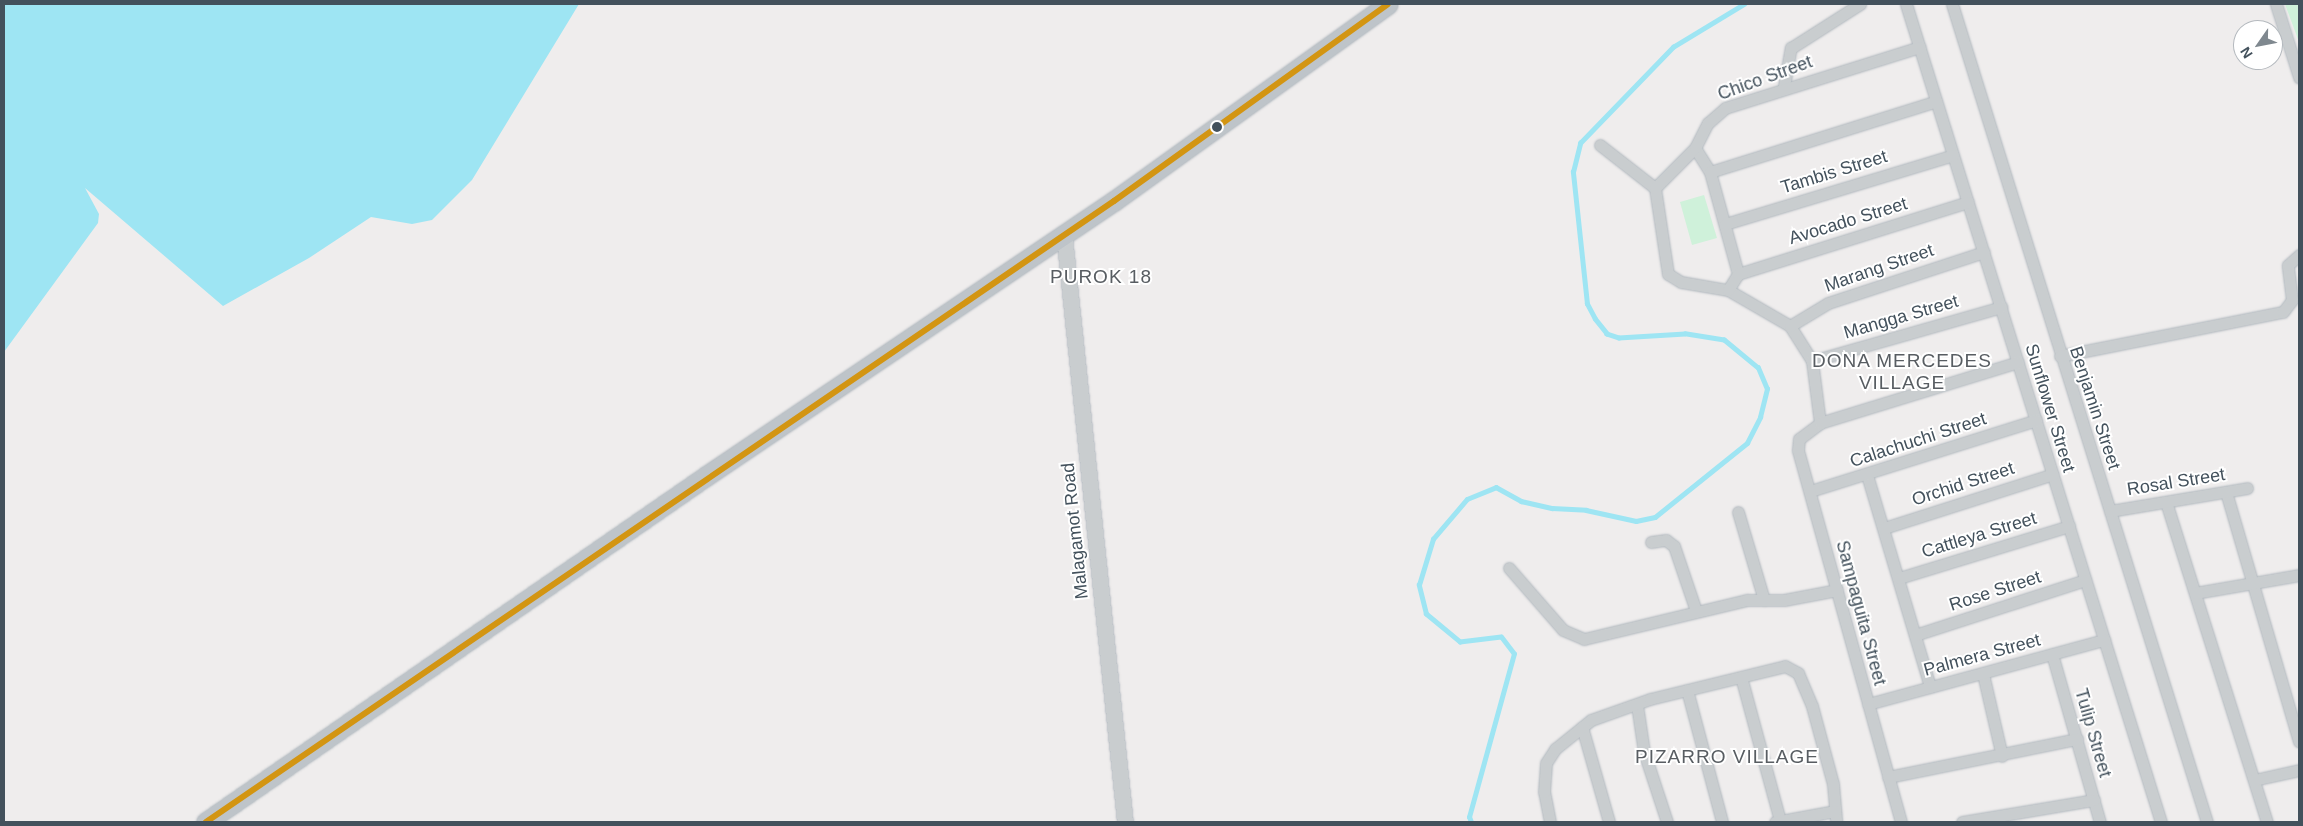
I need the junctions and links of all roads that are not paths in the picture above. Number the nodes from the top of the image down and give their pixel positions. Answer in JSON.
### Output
{"nodes":[{"id":1,"x":1388,"y":4,"type":"edge"},
{"id":2,"x":1860,"y":4,"type":"edge"},
{"id":3,"x":1906,"y":4,"type":"edge"},
{"id":4,"x":1952,"y":4,"type":"edge"},
{"id":5,"x":2276,"y":4,"type":"edge"},
{"id":6,"x":1920,"y":47,"type":"junction"},
{"id":7,"x":2299,"y":77,"type":"edge"},
{"id":8,"x":1784,"y":86,"type":"junction"},
{"id":9,"x":1936,"y":101,"type":"junction"},
{"id":10,"x":1600,"y":146,"type":"dead end"},
{"id":11,"x":1696,"y":148,"type":"junction"},
{"id":12,"x":1953,"y":155,"type":"junction"},
{"id":13,"x":1710,"y":172,"type":"junction"},
{"id":14,"x":1655,"y":188,"type":"junction"},
{"id":15,"x":1968,"y":202,"type":"junction"},
{"id":16,"x":1725,"y":224,"type":"junction"},
{"id":17,"x":1064,"y":235,"type":"junction"},
{"id":18,"x":1984,"y":252,"type":"junction"},
{"id":19,"x":2299,"y":254,"type":"edge"},
{"id":20,"x":1738,"y":274,"type":"junction"},
{"id":21,"x":1728,"y":290,"type":"junction"},
{"id":22,"x":2001,"y":307,"type":"junction"},
{"id":23,"x":1790,"y":326,"type":"junction"},
{"id":24,"x":2060,"y":356,"type":"junction"},
{"id":25,"x":1812,"y":361,"type":"junction"},
{"id":26,"x":2018,"y":362,"type":"junction"},
{"id":27,"x":2036,"y":420,"type":"junction"},
{"id":28,"x":1820,"y":423,"type":"junction"},
{"id":29,"x":2053,"y":474,"type":"junction"},
{"id":30,"x":1867,"y":475,"type":"junction"},
{"id":31,"x":2247,"y":488,"type":"dead end"},
{"id":32,"x":1810,"y":491,"type":"junction"},
{"id":33,"x":2226,"y":492,"type":"junction"},
{"id":34,"x":2166,"y":502,"type":"junction"},
{"id":35,"x":2110,"y":511,"type":"junction"},
{"id":36,"x":1738,"y":512,"type":"dead end"},
{"id":37,"x":2069,"y":526,"type":"junction"},
{"id":38,"x":1884,"y":528,"type":"junction"},
{"id":39,"x":1651,"y":542,"type":"dead end"},
{"id":40,"x":1509,"y":568,"type":"dead end"},
{"id":41,"x":2299,"y":575,"type":"edge"},
{"id":42,"x":1899,"y":578,"type":"junction"},
{"id":43,"x":2086,"y":580,"type":"junction"},
{"id":44,"x":2254,"y":583,"type":"junction"},
{"id":45,"x":1837,"y":590,"type":"junction"},
{"id":46,"x":2195,"y":593,"type":"junction"},
{"id":47,"x":1764,"y":600,"type":"junction"},
{"id":48,"x":1696,"y":611,"type":"junction"},
{"id":49,"x":1915,"y":635,"type":"junction"},
{"id":50,"x":2104,"y":640,"type":"junction"},
{"id":51,"x":2052,"y":654,"type":"junction"},
{"id":52,"x":1983,"y":674,"type":"junction"},
{"id":53,"x":1741,"y":677,"type":"junction"},
{"id":54,"x":1930,"y":687,"type":"junction"},
{"id":55,"x":1687,"y":690,"type":"junction"},
{"id":56,"x":1868,"y":704,"type":"junction"},
{"id":57,"x":1637,"y":705,"type":"junction"},
{"id":58,"x":1582,"y":727,"type":"junction"},
{"id":59,"x":2077,"y":739,"type":"junction"},
{"id":60,"x":2299,"y":742,"type":"edge"},
{"id":61,"x":2002,"y":756,"type":"junction"},
{"id":62,"x":2299,"y":770,"type":"edge"},
{"id":63,"x":1888,"y":777,"type":"junction"},
{"id":64,"x":2254,"y":780,"type":"junction"},
{"id":65,"x":2094,"y":800,"type":"junction"},
{"id":66,"x":224,"y":817,"type":"edge"},
{"id":67,"x":1836,"y":817,"type":"edge"},
{"id":68,"x":206,"y":822,"type":"edge"},
{"id":69,"x":1125,"y":822,"type":"edge"},
{"id":70,"x":1550,"y":822,"type":"edge"},
{"id":71,"x":1609,"y":822,"type":"edge"},
{"id":72,"x":1667,"y":822,"type":"edge"},
{"id":73,"x":1722,"y":822,"type":"edge"},
{"id":74,"x":1777,"y":822,"type":"edge"},
{"id":75,"x":1901,"y":822,"type":"edge"},
{"id":76,"x":1962,"y":822,"type":"edge"},
{"id":77,"x":2100,"y":822,"type":"edge"},
{"id":78,"x":2161,"y":822,"type":"edge"},
{"id":79,"x":2207,"y":822,"type":"edge"},
{"id":80,"x":2267,"y":822,"type":"edge"}],
"edges":[{"from":1,"to":17,"type":"highway"},
{"from":2,"to":8,"type":"street"},
{"from":3,"to":6,"type":"street","name":"Sunflower Street"},
{"from":4,"to":24,"type":"street","name":"Benjamin Street"},
{"from":5,"to":7,"type":"street"},
{"from":6,"to":8,"type":"street","name":"Chico Street"},
{"from":6,"to":9,"type":"street","name":"Sunflower Street"},
{"from":8,"to":11,"type":"street","name":"Chico Street"},
{"from":9,"to":12,"type":"street","name":"Sunflower Street"},
{"from":9,"to":13,"type":"street"},
{"from":10,"to":14,"type":"street"},
{"from":11,"to":13,"type":"street"},
{"from":11,"to":14,"type":"street","name":"Chico Street"},
{"from":12,"to":15,"type":"street","name":"Sunflower Street"},
{"from":12,"to":16,"type":"street","name":"Tambis Street"},
{"from":13,"to":16,"type":"street"},
{"from":14,"to":21,"type":"street"},
{"from":15,"to":18,"type":"street","name":"Sunflower Street"},
{"from":15,"to":20,"type":"street","name":"Avocado Street"},
{"from":16,"to":20,"type":"street"},
{"from":17,"to":66,"type":"highway"},
{"from":17,"to":69,"type":"street","name":"Malagamot Road"},
{"from":18,"to":22,"type":"street","name":"Sunflower Street"},
{"from":18,"to":23,"type":"street","name":"Marang Street"},
{"from":19,"to":24,"type":"street"},
{"from":20,"to":21,"type":"street"},
{"from":21,"to":23,"type":"street"},
{"from":22,"to":25,"type":"street","name":"Mangga Street"},
{"from":22,"to":26,"type":"street","name":"Sunflower Street"},
{"from":23,"to":25,"type":"street"},
{"from":24,"to":35,"type":"street","name":"Benjamin Street"},
{"from":25,"to":28,"type":"street"},
{"from":26,"to":27,"type":"street","name":"Sunflower Street"},
{"from":26,"to":28,"type":"street"},
{"from":27,"to":29,"type":"street","name":"Sunflower Street"},
{"from":27,"to":30,"type":"street","name":"Calachuchi Street"},
{"from":28,"to":32,"type":"street","name":"Sampaguita Street"},
{"from":29,"to":37,"type":"street","name":"Sunflower Street"},
{"from":29,"to":38,"type":"street","name":"Orchid Street"},
{"from":30,"to":32,"type":"street","name":"Calachuchi Street"},
{"from":30,"to":38,"type":"street"},
{"from":31,"to":33,"type":"street","name":"Rosal Street"},
{"from":32,"to":45,"type":"street","name":"Sampaguita Street"},
{"from":33,"to":34,"type":"street","name":"Rosal Street"},
{"from":33,"to":44,"type":"street"},
{"from":34,"to":35,"type":"street","name":"Rosal Street"},
{"from":34,"to":46,"type":"street"},
{"from":35,"to":79,"type":"street","name":"Benjamin Street"},
{"from":36,"to":47,"type":"street"},
{"from":37,"to":42,"type":"street","name":"Cattleya Street"},
{"from":37,"to":43,"type":"street","name":"Sunflower Street"},
{"from":38,"to":42,"type":"street"},
{"from":39,"to":48,"type":"street"},
{"from":40,"to":48,"type":"street"},
{"from":41,"to":44,"type":"street"},
{"from":42,"to":49,"type":"street"},
{"from":43,"to":49,"type":"street","name":"Rose Street"},
{"from":43,"to":50,"type":"street","name":"Sunflower Street"},
{"from":44,"to":46,"type":"street"},
{"from":44,"to":60,"type":"street"},
{"from":45,"to":47,"type":"street"},
{"from":45,"to":56,"type":"street","name":"Sampaguita Street"},
{"from":46,"to":64,"type":"street"},
{"from":47,"to":48,"type":"street"},
{"from":49,"to":54,"type":"street"},
{"from":50,"to":51,"type":"street","name":"Palmera Street"},
{"from":50,"to":78,"type":"street","name":"Sunflower Street"},
{"from":51,"to":52,"type":"street","name":"Palmera Street"},
{"from":51,"to":59,"type":"street","name":"Tulip Street"},
{"from":52,"to":54,"type":"street","name":"Palmera Street"},
{"from":52,"to":61,"type":"street"},
{"from":53,"to":55,"type":"street"},
{"from":53,"to":67,"type":"street"},
{"from":53,"to":74,"type":"street"},
{"from":54,"to":56,"type":"street","name":"Palmera Street"},
{"from":55,"to":57,"type":"street"},
{"from":55,"to":73,"type":"street"},
{"from":56,"to":63,"type":"street","name":"Sampaguita Street"},
{"from":57,"to":58,"type":"street"},
{"from":57,"to":72,"type":"street"},
{"from":58,"to":70,"type":"street"},
{"from":58,"to":71,"type":"street"},
{"from":59,"to":61,"type":"street"},
{"from":59,"to":65,"type":"street","name":"Tulip Street"},
{"from":61,"to":63,"type":"street"},
{"from":62,"to":64,"type":"street"},
{"from":63,"to":75,"type":"street","name":"Sampaguita Street"},
{"from":64,"to":80,"type":"street"},
{"from":65,"to":76,"type":"street"},
{"from":65,"to":77,"type":"street","name":"Tulip Street"},
{"from":66,"to":68,"type":"highway"},
{"from":67,"to":74,"type":"street"}]}
